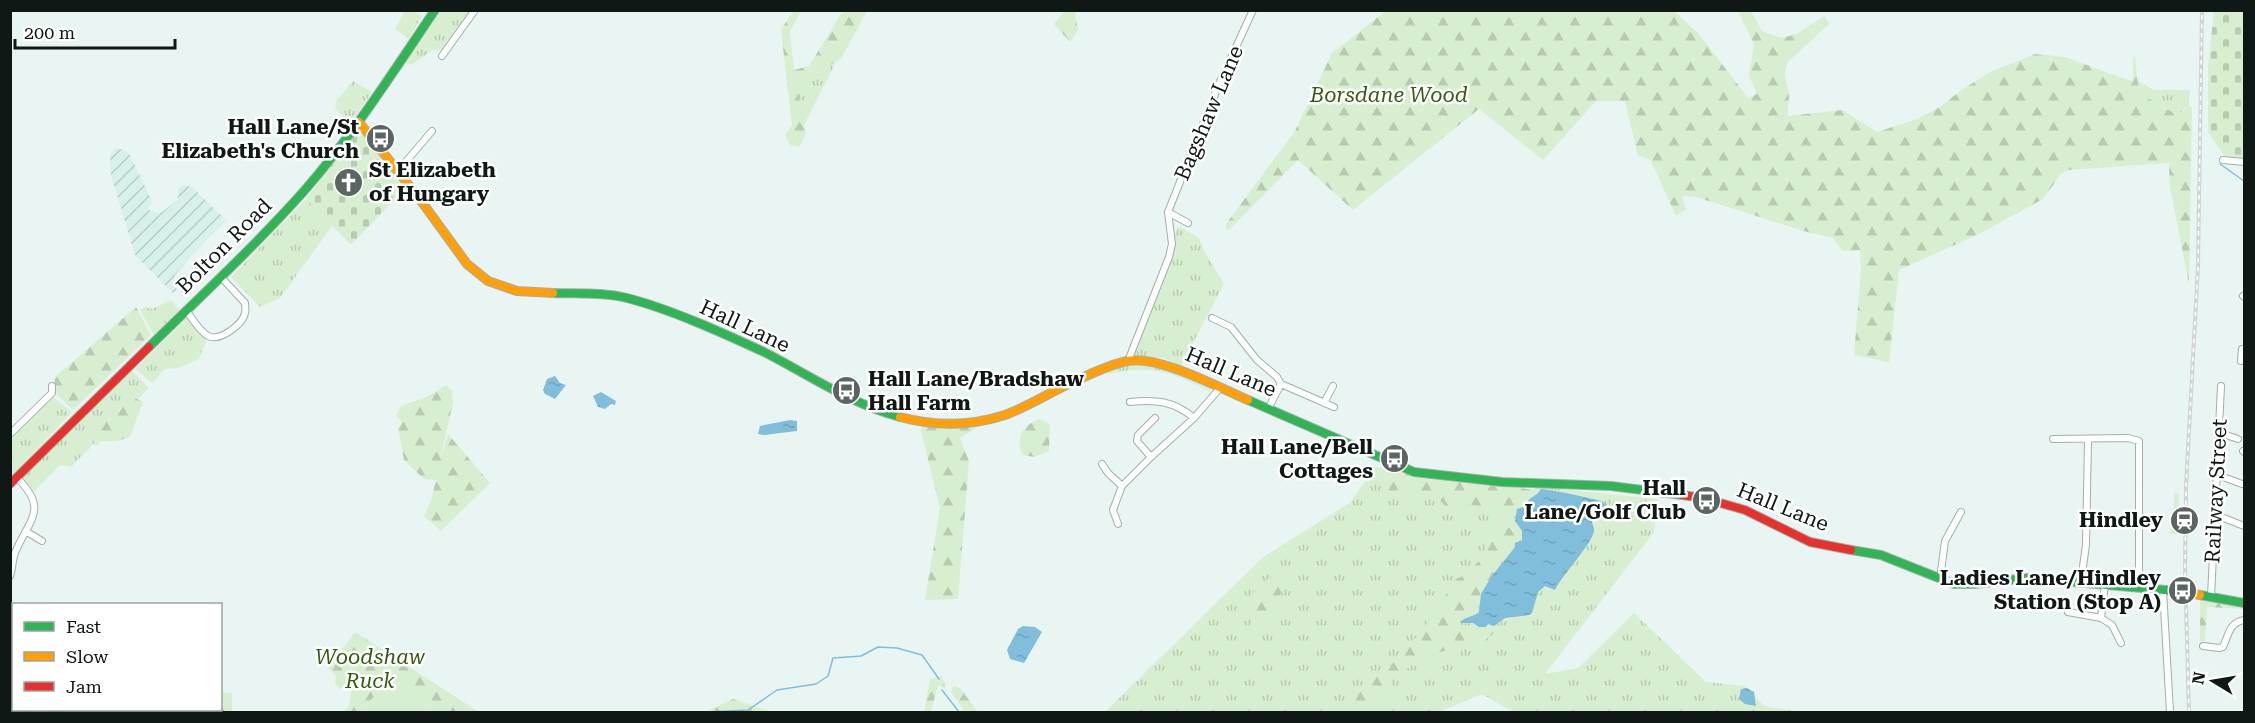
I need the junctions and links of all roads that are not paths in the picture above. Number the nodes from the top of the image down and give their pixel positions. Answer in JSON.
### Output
{"nodes":[{"id":1,"x":435,"y":10,"type":"edge"},
{"id":2,"x":475,"y":10,"type":"edge"},
{"id":3,"x":1253,"y":10,"type":"edge"},
{"id":4,"x":442,"y":56,"type":"dead end"},
{"id":5,"x":359,"y":122,"type":"junction"},
{"id":6,"x":432,"y":131,"type":"dead end"},
{"id":7,"x":2223,"y":160,"type":"dead end"},
{"id":8,"x":2244,"y":162,"type":"edge"},
{"id":9,"x":398,"y":171,"type":"junction"},
{"id":10,"x":1169,"y":214,"type":"junction"},
{"id":11,"x":1188,"y":223,"type":"dead end"},
{"id":12,"x":221,"y":277,"type":"junction"},
{"id":13,"x":186,"y":310,"type":"junction"},
{"id":14,"x":1224,"y":315,"type":"dead end"},
{"id":15,"x":1212,"y":318,"type":"dead end"},
{"id":16,"x":1220,"y":322,"type":"junction"},
{"id":17,"x":1128,"y":361,"type":"junction"},
{"id":18,"x":1281,"y":384,"type":"junction"},
{"id":19,"x":52,"y":386,"type":"dead end"},
{"id":20,"x":1333,"y":386,"type":"dead end"},
{"id":21,"x":2221,"y":386,"type":"dead end"},
{"id":22,"x":1220,"y":388,"type":"junction"},
{"id":23,"x":1131,"y":402,"type":"dead end"},
{"id":24,"x":1324,"y":403,"type":"junction"},
{"id":25,"x":1269,"y":407,"type":"junction"},
{"id":26,"x":1334,"y":407,"type":"dead end"},
{"id":27,"x":1155,"y":418,"type":"dead end"},
{"id":28,"x":1194,"y":418,"type":"junction"},
{"id":29,"x":2220,"y":433,"type":"junction"},
{"id":30,"x":10,"y":434,"type":"edge"},
{"id":31,"x":2053,"y":439,"type":"dead end"},
{"id":32,"x":2238,"y":439,"type":"dead end"},
{"id":33,"x":2088,"y":440,"type":"junction"},
{"id":34,"x":1151,"y":457,"type":"junction"},
{"id":35,"x":1102,"y":464,"type":"dead end"},
{"id":36,"x":2218,"y":475,"type":"junction"},
{"id":37,"x":14,"y":481,"type":"edge"},
{"id":38,"x":2242,"y":484,"type":"dead end"},
{"id":39,"x":1122,"y":486,"type":"junction"},
{"id":40,"x":1961,"y":512,"type":"dead end"},
{"id":41,"x":2216,"y":514,"type":"junction"},
{"id":42,"x":1118,"y":524,"type":"dead end"},
{"id":43,"x":2244,"y":526,"type":"edge"},
{"id":44,"x":27,"y":532,"type":"junction"},
{"id":45,"x":46,"y":547,"type":"dead end"},
{"id":46,"x":10,"y":576,"type":"edge"},
{"id":47,"x":1940,"y":579,"type":"junction"},
{"id":48,"x":2081,"y":581,"type":"junction"},
{"id":49,"x":2104,"y":584,"type":"junction"},
{"id":50,"x":2139,"y":588,"type":"junction"},
{"id":51,"x":2163,"y":590,"type":"junction"},
{"id":52,"x":2211,"y":597,"type":"junction"},
{"id":53,"x":2244,"y":603,"type":"edge"},
{"id":54,"x":2068,"y":612,"type":"dead end"},
{"id":55,"x":2102,"y":618,"type":"junction"},
{"id":56,"x":2244,"y":620,"type":"edge"},
{"id":57,"x":2121,"y":643,"type":"dead end"},
{"id":58,"x":2203,"y":646,"type":"dead end"},
{"id":59,"x":2170,"y":712,"type":"edge"}],
"edges":[{"from":1,"to":5,"type":"street","name":"Bolton Road"},
{"from":2,"to":4,"type":"street"},
{"from":3,"to":10,"type":"street","name":"Bagshaw Lane"},
{"from":5,"to":9,"type":"street","name":"Hall Lane"},
{"from":5,"to":12,"type":"street","name":"Bolton Road"},
{"from":6,"to":9,"type":"street"},
{"from":7,"to":8,"type":"street"},
{"from":9,"to":17,"type":"street","name":"Hall Lane"},
{"from":10,"to":11,"type":"street"},
{"from":10,"to":17,"type":"street"},
{"from":12,"to":13,"type":"street","name":"Bolton Road"},
{"from":12,"to":13,"type":"street"},
{"from":13,"to":37,"type":"street","name":"Bolton Road"},
{"from":14,"to":16,"type":"street"},
{"from":15,"to":16,"type":"street"},
{"from":16,"to":18,"type":"street"},
{"from":17,"to":22,"type":"street","name":"Hall Lane"},
{"from":18,"to":24,"type":"street"},
{"from":18,"to":25,"type":"street"},
{"from":19,"to":30,"type":"street"},
{"from":20,"to":24,"type":"street"},
{"from":21,"to":29,"type":"street","name":"Railway Street"},
{"from":22,"to":25,"type":"street","name":"Hall Lane"},
{"from":22,"to":28,"type":"street"},
{"from":23,"to":28,"type":"street"},
{"from":24,"to":26,"type":"street"},
{"from":25,"to":47,"type":"street","name":"Hall Lane"},
{"from":27,"to":34,"type":"street"},
{"from":28,"to":34,"type":"street"},
{"from":29,"to":32,"type":"street"},
{"from":29,"to":36,"type":"street","name":"Railway Street"},
{"from":31,"to":33,"type":"street"},
{"from":33,"to":48,"type":"street"},
{"from":33,"to":50,"type":"street"},
{"from":34,"to":39,"type":"street"},
{"from":35,"to":39,"type":"street"},
{"from":36,"to":38,"type":"street"},
{"from":36,"to":41,"type":"street","name":"Railway Street"},
{"from":37,"to":44,"type":"street"},
{"from":39,"to":42,"type":"street"},
{"from":40,"to":47,"type":"street"},
{"from":41,"to":43,"type":"street"},
{"from":41,"to":52,"type":"street","name":"Railway Street"},
{"from":44,"to":45,"type":"street"},
{"from":44,"to":46,"type":"street"},
{"from":47,"to":48,"type":"street","name":"Hall Lane"},
{"from":48,"to":49,"type":"street","name":"Hall Lane"},
{"from":49,"to":50,"type":"street","name":"Hall Lane"},
{"from":49,"to":55,"type":"street"},
{"from":50,"to":51,"type":"street","name":"Hall Lane"},
{"from":51,"to":52,"type":"street","name":"Hall Lane","bridge":true},
{"from":51,"to":59,"type":"street"},
{"from":52,"to":53,"type":"street","name":"Hall Lane"},
{"from":54,"to":55,"type":"street"},
{"from":55,"to":57,"type":"street"},
{"from":56,"to":58,"type":"street"}]}
